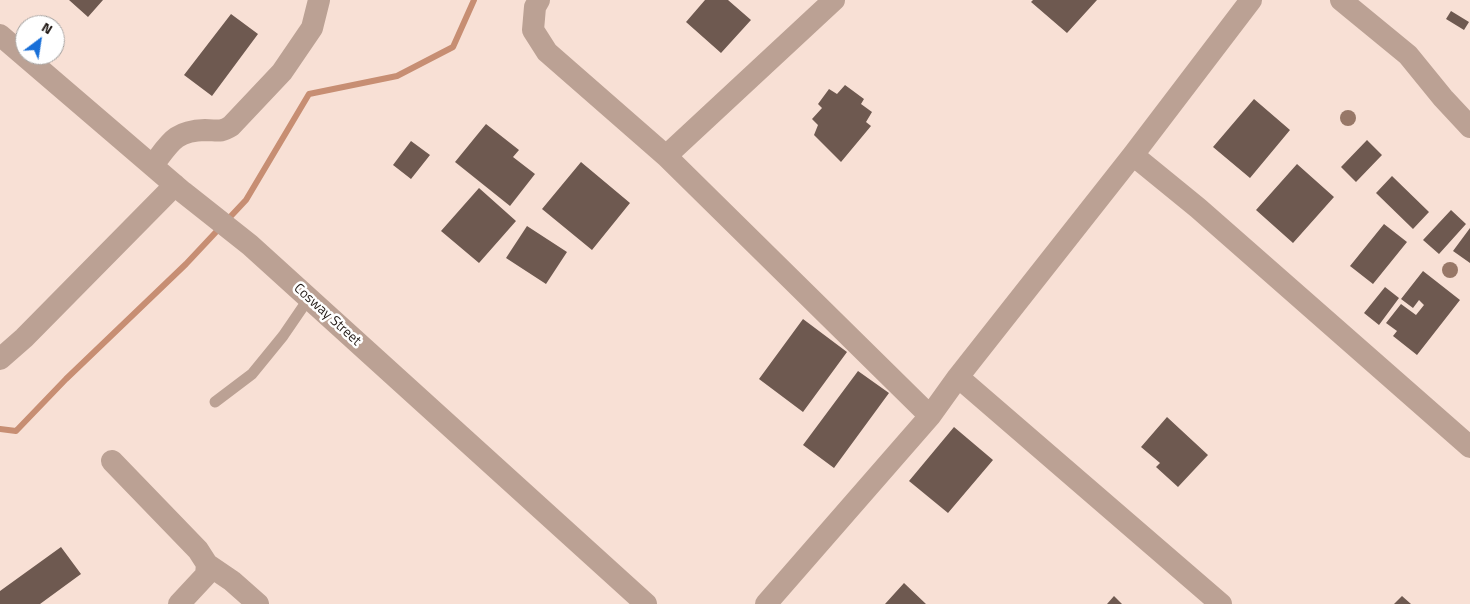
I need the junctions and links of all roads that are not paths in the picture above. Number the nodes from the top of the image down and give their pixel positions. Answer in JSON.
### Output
{"nodes":[{"id":1,"x":319,"y":0,"type":"edge"},
{"id":2,"x":539,"y":0,"type":"edge"},
{"id":3,"x":834,"y":0,"type":"edge"},
{"id":4,"x":1251,"y":0,"type":"edge"},
{"id":5,"x":1341,"y":0,"type":"edge"},
{"id":6,"x":0,"y":34,"type":"edge"},
{"id":7,"x":1470,"y":127,"type":"edge"},
{"id":8,"x":1133,"y":155,"type":"junction"},
{"id":9,"x":666,"y":156,"type":"junction"},
{"id":10,"x":153,"y":165,"type":"junction"},
{"id":11,"x":179,"y":188,"type":"junction"},
{"id":12,"x":309,"y":298,"type":"junction"},
{"id":13,"x":0,"y":359,"type":"edge"},
{"id":14,"x":958,"y":377,"type":"junction"},
{"id":15,"x":215,"y":402,"type":"dead end"},
{"id":16,"x":930,"y":416,"type":"junction"},
{"id":17,"x":1470,"y":447,"type":"edge"},
{"id":18,"x":112,"y":461,"type":"dead end"},
{"id":19,"x":207,"y":564,"type":"junction"},
{"id":20,"x":179,"y":604,"type":"edge"},
{"id":21,"x":258,"y":604,"type":"edge"},
{"id":22,"x":646,"y":604,"type":"edge"},
{"id":23,"x":766,"y":604,"type":"edge"},
{"id":24,"x":1221,"y":604,"type":"edge"}],
"edges":[{"from":1,"to":10,"type":"street"},
{"from":2,"to":9,"type":"street"},
{"from":3,"to":9,"type":"street"},
{"from":4,"to":8,"type":"street"},
{"from":5,"to":7,"type":"street"},
{"from":6,"to":10,"type":"street","name":"Cosway Street"},
{"from":8,"to":14,"type":"street"},
{"from":8,"to":17,"type":"street"},
{"from":9,"to":16,"type":"street"},
{"from":10,"to":11,"type":"street","name":"Cosway Street"},
{"from":11,"to":12,"type":"street","name":"Cosway Street"},
{"from":11,"to":13,"type":"street"},
{"from":12,"to":15,"type":"lane"},
{"from":12,"to":22,"type":"street","name":"Cosway Street"},
{"from":14,"to":16,"type":"street"},
{"from":14,"to":24,"type":"street"},
{"from":16,"to":23,"type":"street"},
{"from":18,"to":19,"type":"street"},
{"from":19,"to":20,"type":"street"},
{"from":19,"to":21,"type":"street"}]}
